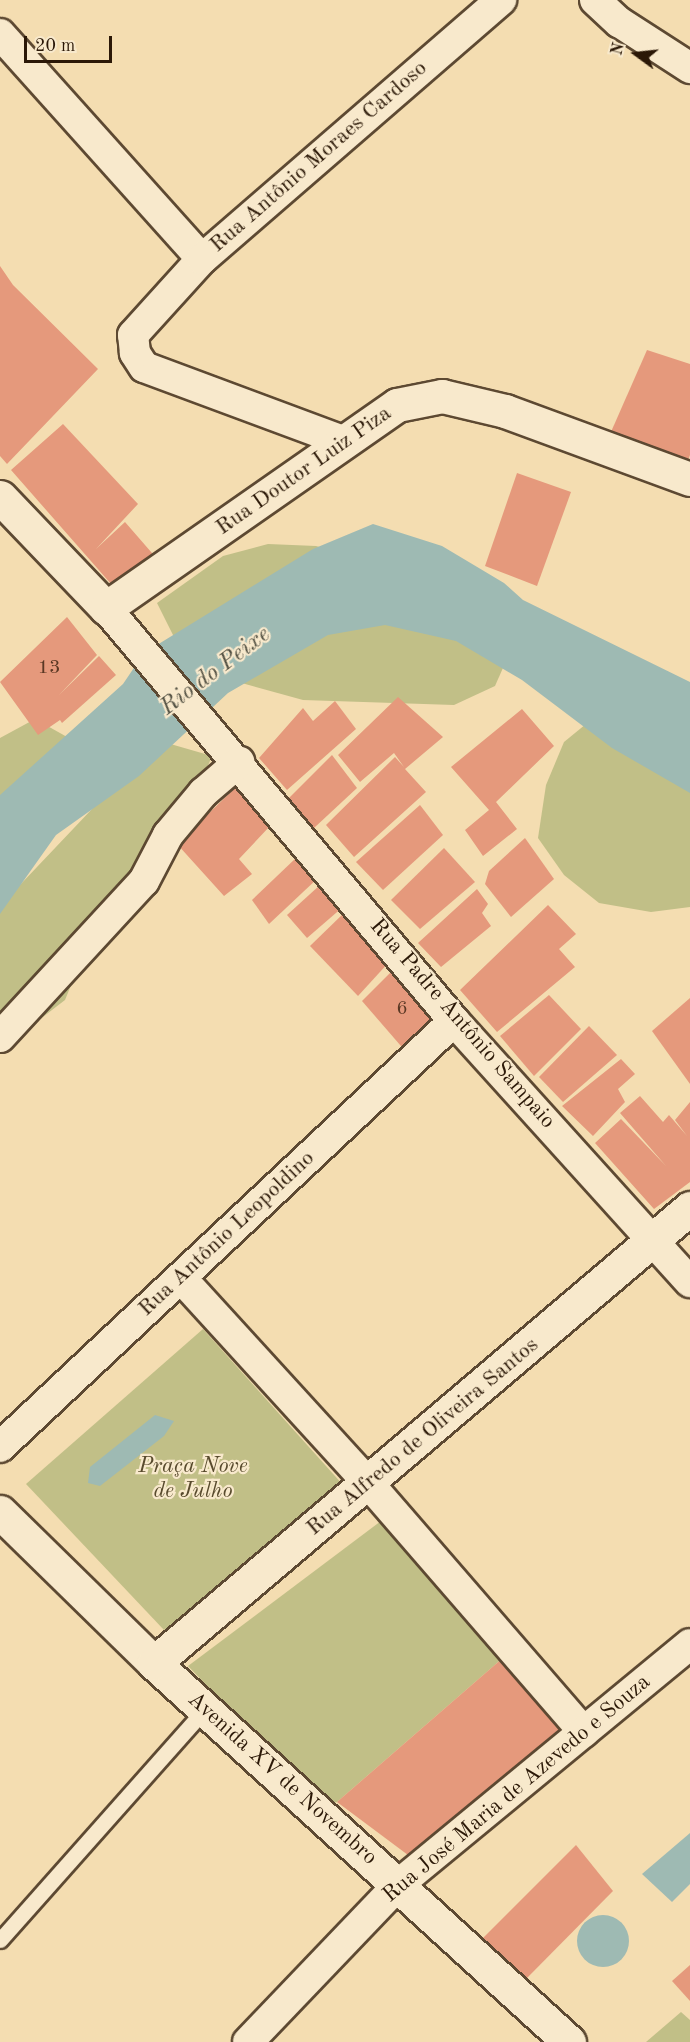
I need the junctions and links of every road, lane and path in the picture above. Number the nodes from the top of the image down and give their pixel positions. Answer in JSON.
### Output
{"nodes":[{"id":1,"x":501,"y":0,"type":"edge"},
{"id":2,"x":595,"y":0,"type":"edge"},
{"id":3,"x":0,"y":34,"type":"edge"},
{"id":4,"x":690,"y":68,"type":"edge"},
{"id":5,"x":202,"y":259,"type":"junction"},
{"id":6,"x":343,"y":441,"type":"junction"},
{"id":7,"x":690,"y":479,"type":"edge"},
{"id":8,"x":0,"y":497,"type":"edge"},
{"id":9,"x":112,"y":617,"type":"junction"},
{"id":10,"x":235,"y":756,"type":"junction"},
{"id":11,"x":454,"y":1021,"type":"junction"},
{"id":12,"x":0,"y":1037,"type":"edge"},
{"id":13,"x":690,"y":1208,"type":"edge"},
{"id":14,"x":654,"y":1240,"type":"junction"},
{"id":15,"x":181,"y":1278,"type":"junction"},
{"id":16,"x":690,"y":1282,"type":"edge"},
{"id":17,"x":0,"y":1447,"type":"edge"},
{"id":18,"x":369,"y":1484,"type":"junction"},
{"id":19,"x":0,"y":1512,"type":"edge"},
{"id":20,"x":690,"y":1644,"type":"edge"},
{"id":21,"x":154,"y":1663,"type":"junction"},
{"id":22,"x":205,"y":1709,"type":"junction"},
{"id":23,"x":584,"y":1732,"type":"junction"},
{"id":24,"x":399,"y":1884,"type":"junction"},
{"id":25,"x":0,"y":1940,"type":"edge"},
{"id":26,"x":248,"y":2042,"type":"edge"},
{"id":27,"x":569,"y":2042,"type":"edge"}],
"edges":[{"from":1,"to":5,"type":"street","name":"Rua Antônio Moraes Cardoso"},
{"from":2,"to":4,"type":"street"},
{"from":3,"to":5,"type":"street"},
{"from":5,"to":6,"type":"street","name":"Rua Antônio Moraes Cardoso"},
{"from":6,"to":7,"type":"street","name":"Rua Doutor Luiz Piza"},
{"from":6,"to":9,"type":"street","name":"Rua Doutor Luiz Piza"},
{"from":8,"to":9,"type":"street"},
{"from":9,"to":10,"type":"street","name":"Rua Padre Antônio Sampaio"},
{"from":10,"to":11,"type":"street","name":"Rua Padre Antônio Sampaio"},
{"from":10,"to":12,"type":"street"},
{"from":11,"to":14,"type":"street","name":"Rua Padre Antônio Sampaio"},
{"from":11,"to":15,"type":"street","name":"Rua Antônio Leopoldino"},
{"from":13,"to":14,"type":"street","name":"Rua Alfredo de Oliveira Santos"},
{"from":14,"to":16,"type":"street","name":"Rua Padre Antônio Sampaio"},
{"from":14,"to":18,"type":"street","name":"Rua Alfredo de Oliveira Santos"},
{"from":15,"to":17,"type":"street","name":"Rua Antônio Leopoldino"},
{"from":15,"to":18,"type":"street"},
{"from":18,"to":21,"type":"street","name":"Rua Alfredo de Oliveira Santos"},
{"from":18,"to":23,"type":"street"},
{"from":19,"to":21,"type":"street","name":"Avenida XV de Novembro"},
{"from":20,"to":23,"type":"street","name":"Rua José Maria de Azevedo e Souza"},
{"from":21,"to":22,"type":"street","name":"Avenida XV de Novembro"},
{"from":22,"to":24,"type":"street","name":"Avenida XV de Novembro"},
{"from":22,"to":25,"type":"lane"},
{"from":23,"to":24,"type":"street","name":"Rua José Maria de Azevedo e Souza"},
{"from":24,"to":26,"type":"street","name":"Rua José Maria de Azevedo e Souza"},
{"from":24,"to":27,"type":"street","name":"Avenida XV de Novembro"}]}
